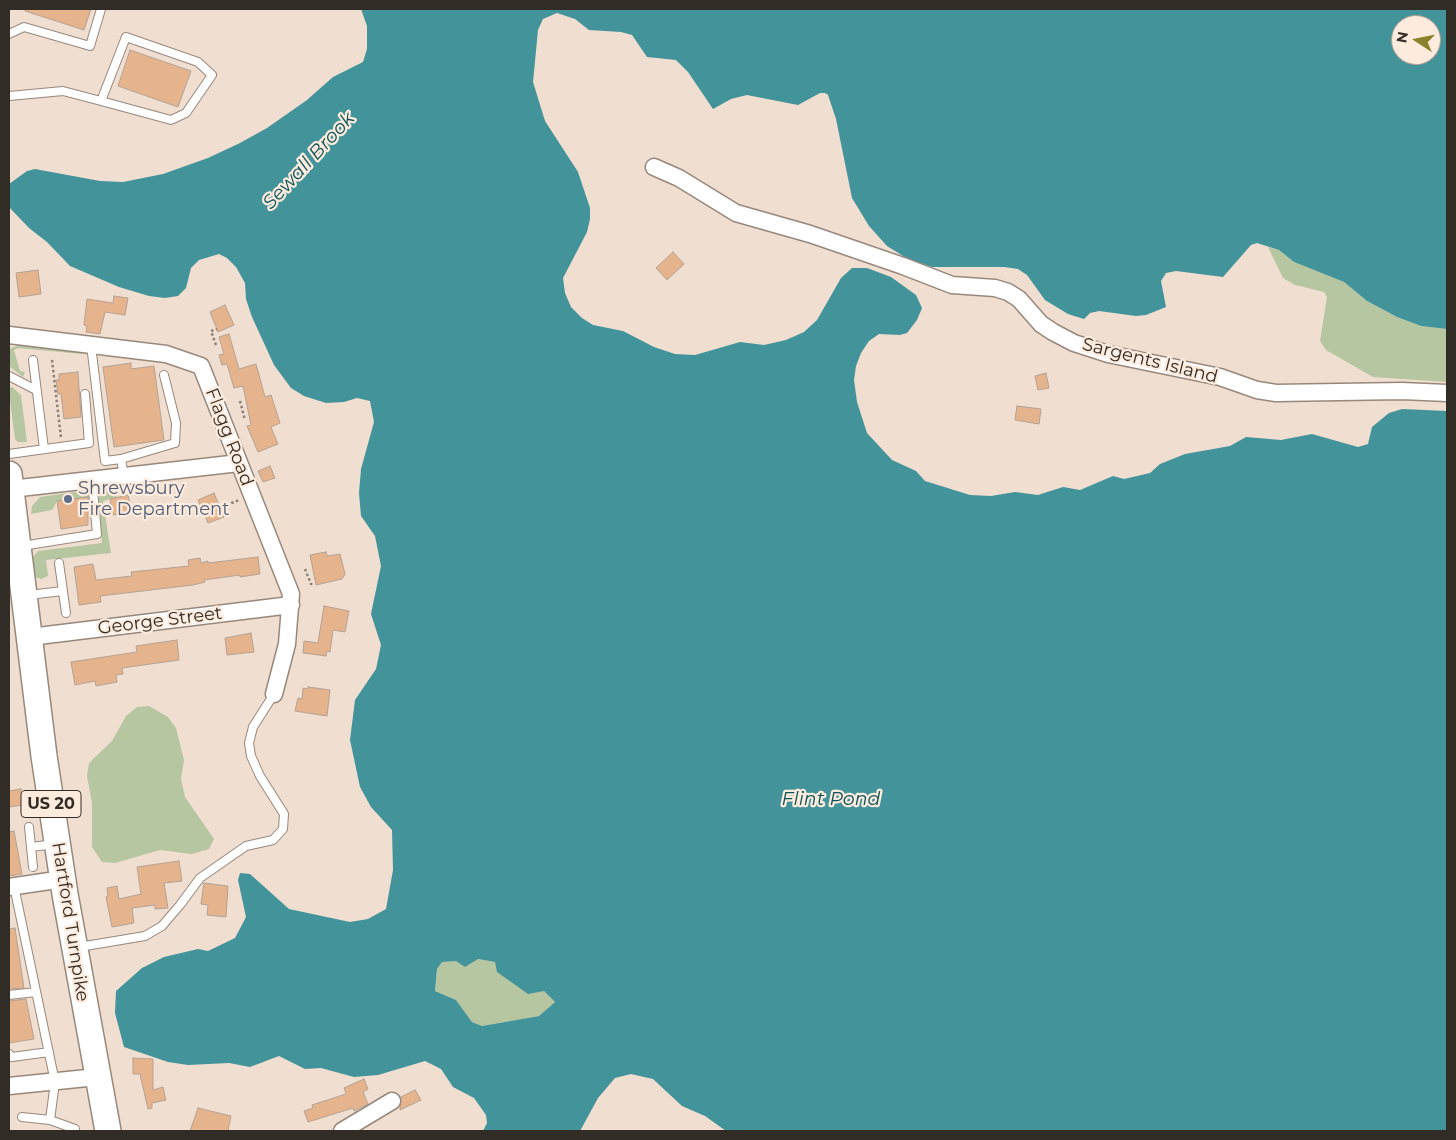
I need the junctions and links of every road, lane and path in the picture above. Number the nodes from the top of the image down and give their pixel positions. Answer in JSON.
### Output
{"nodes":[{"id":1,"x":100,"y":9,"type":"edge"},
{"id":2,"x":9,"y":31,"type":"edge"},
{"id":3,"x":9,"y":96,"type":"edge"},
{"id":4,"x":101,"y":101,"type":"junction"},
{"id":5,"x":654,"y":167,"type":"dead end"},
{"id":6,"x":217,"y":329,"type":"dead end"},
{"id":7,"x":9,"y":335,"type":"edge"},
{"id":8,"x":91,"y":345,"type":"junction"},
{"id":9,"x":216,"y":345,"type":"dead end"},
{"id":10,"x":32,"y":360,"type":"dead end"},
{"id":11,"x":52,"y":360,"type":"dead end"},
{"id":12,"x":54,"y":374,"type":"junction"},
{"id":13,"x":47,"y":375,"type":"dead end"},
{"id":14,"x":164,"y":375,"type":"dead end"},
{"id":15,"x":9,"y":376,"type":"edge"},
{"id":16,"x":36,"y":390,"type":"junction"},
{"id":17,"x":1447,"y":393,"type":"edge"},
{"id":18,"x":85,"y":394,"type":"dead end"},
{"id":19,"x":240,"y":401,"type":"dead end"},
{"id":20,"x":245,"y":420,"type":"dead end"},
{"id":21,"x":60,"y":427,"type":"dead end"},
{"id":22,"x":44,"y":449,"type":"junction"},
{"id":23,"x":9,"y":454,"type":"edge"},
{"id":24,"x":121,"y":459,"type":"junction"},
{"id":25,"x":239,"y":463,"type":"junction"},
{"id":26,"x":124,"y":476,"type":"junction"},
{"id":27,"x":92,"y":480,"type":"junction"},
{"id":28,"x":10,"y":482,"type":"edge"},
{"id":29,"x":252,"y":495,"type":"junction"},
{"id":30,"x":222,"y":508,"type":"dead end"},
{"id":31,"x":11,"y":516,"type":"edge"},
{"id":32,"x":18,"y":546,"type":"junction"},
{"id":33,"x":59,"y":563,"type":"dead end"},
{"id":34,"x":305,"y":568,"type":"dead end"},
{"id":35,"x":314,"y":584,"type":"dead end"},
{"id":36,"x":63,"y":591,"type":"junction"},
{"id":37,"x":19,"y":599,"type":"edge"},
{"id":38,"x":291,"y":605,"type":"junction"},
{"id":39,"x":66,"y":614,"type":"dead end"},
{"id":40,"x":30,"y":637,"type":"junction"},
{"id":41,"x":274,"y":694,"type":"joint"},
{"id":42,"x":28,"y":826,"type":"dead end"},
{"id":43,"x":57,"y":844,"type":"junction"},
{"id":44,"x":31,"y":847,"type":"junction"},
{"id":45,"x":33,"y":867,"type":"dead end"},
{"id":46,"x":63,"y":879,"type":"junction"},
{"id":47,"x":11,"y":886,"type":"edge"},
{"id":48,"x":74,"y":948,"type":"junction"},
{"id":49,"x":36,"y":992,"type":"junction"},
{"id":50,"x":9,"y":995,"type":"edge"},
{"id":51,"x":49,"y":1052,"type":"junction"},
{"id":52,"x":9,"y":1054,"type":"edge"},
{"id":53,"x":97,"y":1078,"type":"junction"},
{"id":54,"x":55,"y":1082,"type":"junction"},
{"id":55,"x":9,"y":1086,"type":"edge"},
{"id":56,"x":392,"y":1101,"type":"dead end"},
{"id":57,"x":22,"y":1117,"type":"dead end"},
{"id":58,"x":50,"y":1120,"type":"junction"},
{"id":59,"x":75,"y":1129,"type":"dead end"},
{"id":60,"x":108,"y":1131,"type":"edge"},
{"id":61,"x":342,"y":1131,"type":"edge"}],
"edges":[{"from":1,"to":2,"type":"lane"},
{"from":3,"to":4,"type":"lane"},
{"from":4,"to":4,"type":"lane"},
{"from":5,"to":17,"type":"street","name":"Sargents Island"},
{"from":6,"to":9,"type":"path"},
{"from":7,"to":8,"type":"street","name":"Flagg Road"},
{"from":8,"to":24,"type":"lane"},
{"from":8,"to":25,"type":"street","name":"Flagg Road"},
{"from":10,"to":16,"type":"lane"},
{"from":11,"to":12,"type":"path"},
{"from":12,"to":13,"type":"path"},
{"from":12,"to":21,"type":"path"},
{"from":14,"to":24,"type":"lane"},
{"from":15,"to":16,"type":"lane"},
{"from":16,"to":22,"type":"lane"},
{"from":18,"to":22,"type":"lane"},
{"from":19,"to":20,"type":"path"},
{"from":22,"to":23,"type":"lane"},
{"from":24,"to":26,"type":"lane"},
{"from":25,"to":26,"type":"street"},
{"from":25,"to":29,"type":"street","name":"Flagg Road"},
{"from":26,"to":27,"type":"street"},
{"from":27,"to":28,"type":"street"},
{"from":27,"to":32,"type":"lane"},
{"from":28,"to":31,"type":"main road","name":"Hartford Turnpike","number":"US 20"},
{"from":29,"to":30,"type":"path"},
{"from":29,"to":38,"type":"street","name":"Flagg Road"},
{"from":31,"to":32,"type":"main road","name":"Hartford Turnpike","number":"US 20"},
{"from":32,"to":37,"type":"main road","name":"Hartford Turnpike","number":"US 20"},
{"from":33,"to":36,"type":"lane"},
{"from":34,"to":35,"type":"path"},
{"from":36,"to":37,"type":"lane"},
{"from":36,"to":39,"type":"lane"},
{"from":37,"to":40,"type":"main road","name":"Hartford Turnpike","number":"US 20"},
{"from":38,"to":40,"type":"street","name":"George Street"},
{"from":38,"to":41,"type":"street","name":"Flagg Road"},
{"from":40,"to":43,"type":"main road","name":"Hartford Turnpike","number":"US 20"},
{"from":41,"to":48,"type":"lane"},
{"from":42,"to":44,"type":"lane"},
{"from":43,"to":44,"type":"lane"},
{"from":43,"to":46,"type":"main road","name":"Hartford Turnpike","number":"US 20"},
{"from":44,"to":45,"type":"lane"},
{"from":46,"to":47,"type":"street"},
{"from":46,"to":48,"type":"main road","name":"Hartford Turnpike","number":"US 20"},
{"from":47,"to":49,"type":"lane"},
{"from":48,"to":53,"type":"main road","name":"Hartford Turnpike","number":"US 20"},
{"from":49,"to":50,"type":"lane"},
{"from":49,"to":51,"type":"lane"},
{"from":51,"to":52,"type":"lane"},
{"from":51,"to":54,"type":"lane"},
{"from":53,"to":54,"type":"street"},
{"from":53,"to":60,"type":"main road","name":"Hartford Turnpike","number":"US 20"},
{"from":54,"to":55,"type":"street"},
{"from":54,"to":58,"type":"lane"},
{"from":56,"to":61,"type":"street"},
{"from":57,"to":58,"type":"lane"},
{"from":58,"to":59,"type":"lane"}]}
